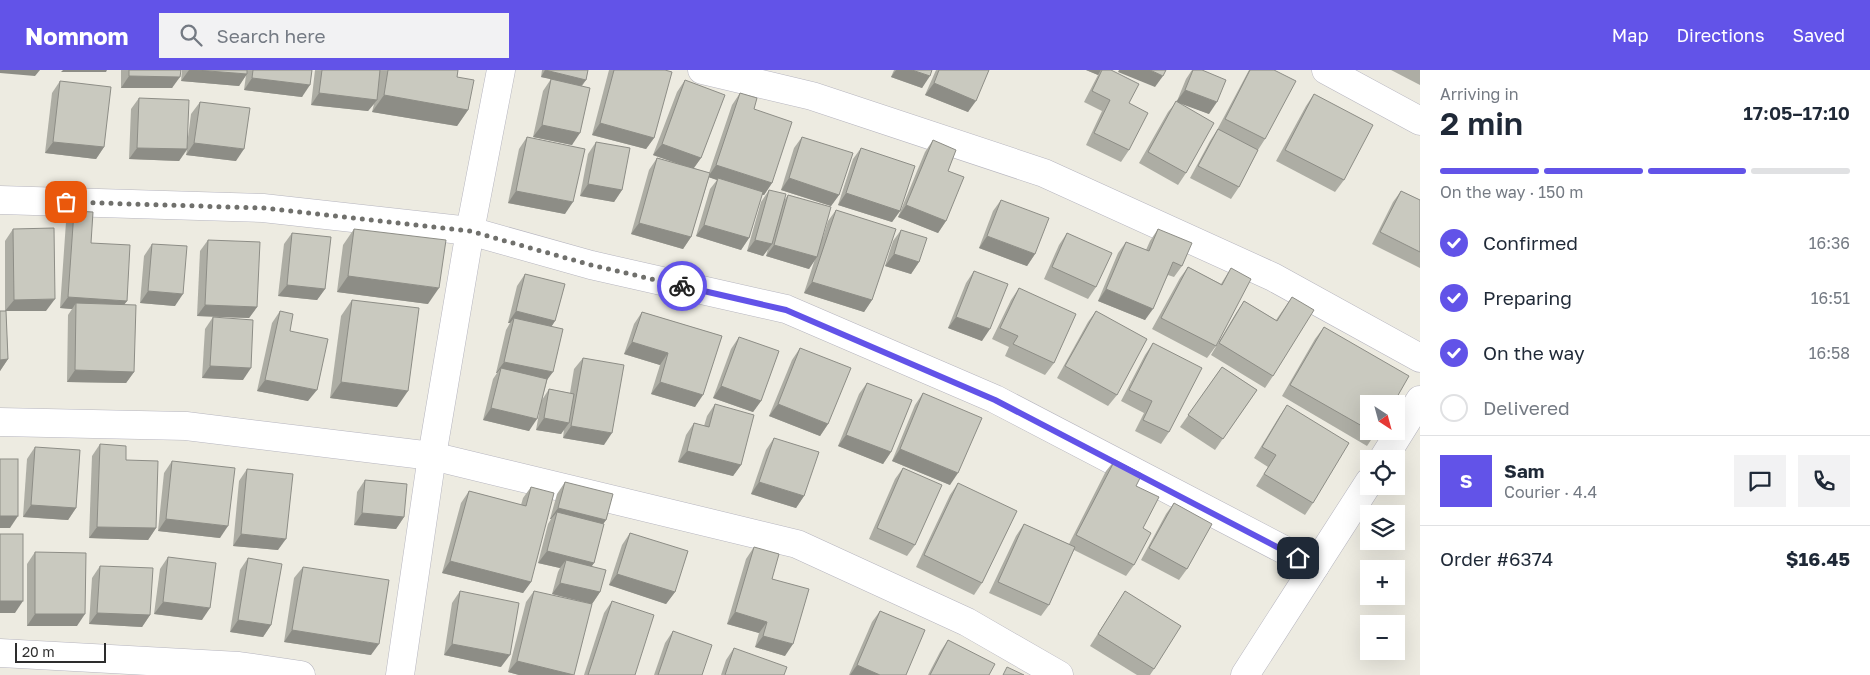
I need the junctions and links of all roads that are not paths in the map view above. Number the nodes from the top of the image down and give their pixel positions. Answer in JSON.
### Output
{"nodes":[{"id":1,"x":501,"y":70,"type":"edge"},
{"id":2,"x":702,"y":70,"type":"edge"},
{"id":3,"x":1326,"y":70,"type":"edge"},
{"id":4,"x":1420,"y":120,"type":"edge"},
{"id":5,"x":0,"y":200,"type":"edge"},
{"id":6,"x":470,"y":231,"type":"junction"},
{"id":7,"x":1420,"y":358,"type":"edge"},
{"id":8,"x":1420,"y":400,"type":"edge"},
{"id":9,"x":0,"y":422,"type":"edge"},
{"id":10,"x":1389,"y":450,"type":"edge"},
{"id":11,"x":432,"y":456,"type":"junction"},
{"id":12,"x":1361,"y":495,"type":"edge"},
{"id":13,"x":1315,"y":566,"type":"junction"},
{"id":14,"x":0,"y":654,"type":"edge"},
{"id":15,"x":301,"y":675,"type":"edge"},
{"id":16,"x":400,"y":675,"type":"edge"},
{"id":17,"x":1059,"y":675,"type":"edge"},
{"id":18,"x":1245,"y":675,"type":"edge"}],
"edges":[{"from":1,"to":6,"type":"street"},
{"from":2,"to":7,"type":"street"},
{"from":3,"to":4,"type":"street"},
{"from":5,"to":6,"type":"street"},
{"from":6,"to":11,"type":"street"},
{"from":6,"to":13,"type":"street"},
{"from":8,"to":10,"type":"street"},
{"from":9,"to":11,"type":"street"},
{"from":11,"to":16,"type":"street"},
{"from":11,"to":17,"type":"street"},
{"from":12,"to":13,"type":"street"},
{"from":13,"to":18,"type":"street"},
{"from":14,"to":15,"type":"street"}]}
